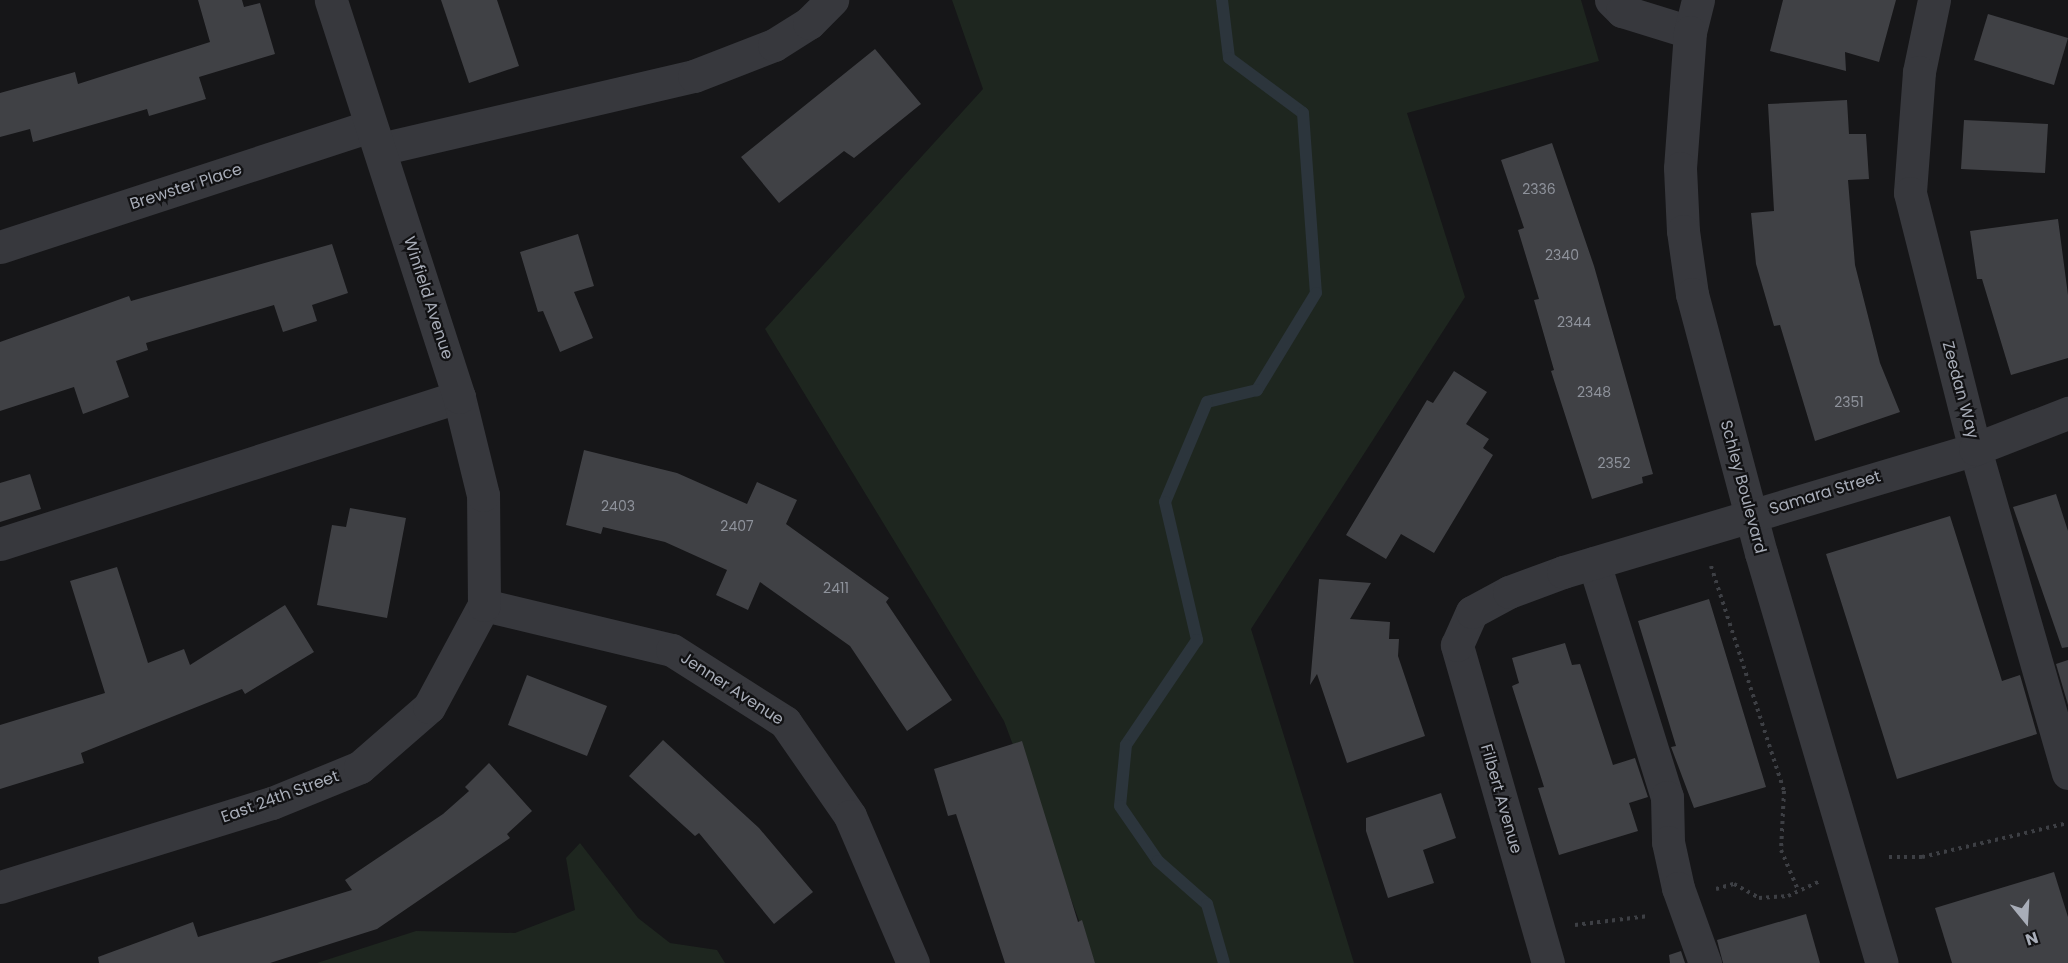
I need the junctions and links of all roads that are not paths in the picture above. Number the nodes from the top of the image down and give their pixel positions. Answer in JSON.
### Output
{"nodes":[{"id":1,"x":331,"y":0,"type":"edge"},
{"id":2,"x":832,"y":0,"type":"edge"},
{"id":3,"x":1611,"y":0,"type":"edge"},
{"id":4,"x":1698,"y":0,"type":"edge"},
{"id":5,"x":1934,"y":0,"type":"edge"},
{"id":6,"x":1690,"y":32,"type":"junction"},
{"id":7,"x":376,"y":137,"type":"junction"},
{"id":8,"x":0,"y":247,"type":"edge"},
{"id":9,"x":459,"y":397,"type":"junction"},
{"id":10,"x":2068,"y":413,"type":"edge"},
{"id":11,"x":1976,"y":449,"type":"junction"},
{"id":12,"x":1751,"y":516,"type":"junction"},
{"id":13,"x":0,"y":544,"type":"edge"},
{"id":14,"x":1594,"y":563,"type":"junction"},
{"id":15,"x":484,"y":604,"type":"junction"},
{"id":16,"x":1459,"y":635,"type":"joint"},
{"id":17,"x":2068,"y":773,"type":"edge"},
{"id":18,"x":0,"y":887,"type":"edge"},
{"id":19,"x":1544,"y":949,"type":"edge"},
{"id":20,"x":913,"y":963,"type":"edge"},
{"id":21,"x":1705,"y":963,"type":"edge"},
{"id":22,"x":1882,"y":963,"type":"edge"}],
"edges":[{"from":1,"to":7,"type":"street","name":"Winfield Avenue"},
{"from":2,"to":7,"type":"street","name":"Brewster Place"},
{"from":3,"to":6,"type":"street"},
{"from":4,"to":6,"type":"street","name":"Schley Boulevard"},
{"from":5,"to":11,"type":"street","name":"Zeedan Way"},
{"from":6,"to":12,"type":"street","name":"Schley Boulevard"},
{"from":7,"to":8,"type":"street","name":"Brewster Place"},
{"from":7,"to":9,"type":"street","name":"Winfield Avenue"},
{"from":9,"to":13,"type":"street"},
{"from":9,"to":15,"type":"street","name":"Winfield Avenue"},
{"from":10,"to":11,"type":"street","name":"Samara Street"},
{"from":11,"to":12,"type":"street","name":"Samara Street"},
{"from":11,"to":17,"type":"street","name":"Zeedan Way"},
{"from":12,"to":14,"type":"street","name":"Samara Street"},
{"from":12,"to":22,"type":"street","name":"Schley Boulevard"},
{"from":14,"to":16,"type":"street","name":"Samara Street"},
{"from":14,"to":21,"type":"street"},
{"from":15,"to":18,"type":"street","name":"East 24th Street"},
{"from":15,"to":20,"type":"street","name":"Jenner Avenue"},
{"from":16,"to":19,"type":"street","name":"Filbert Avenue"}]}
